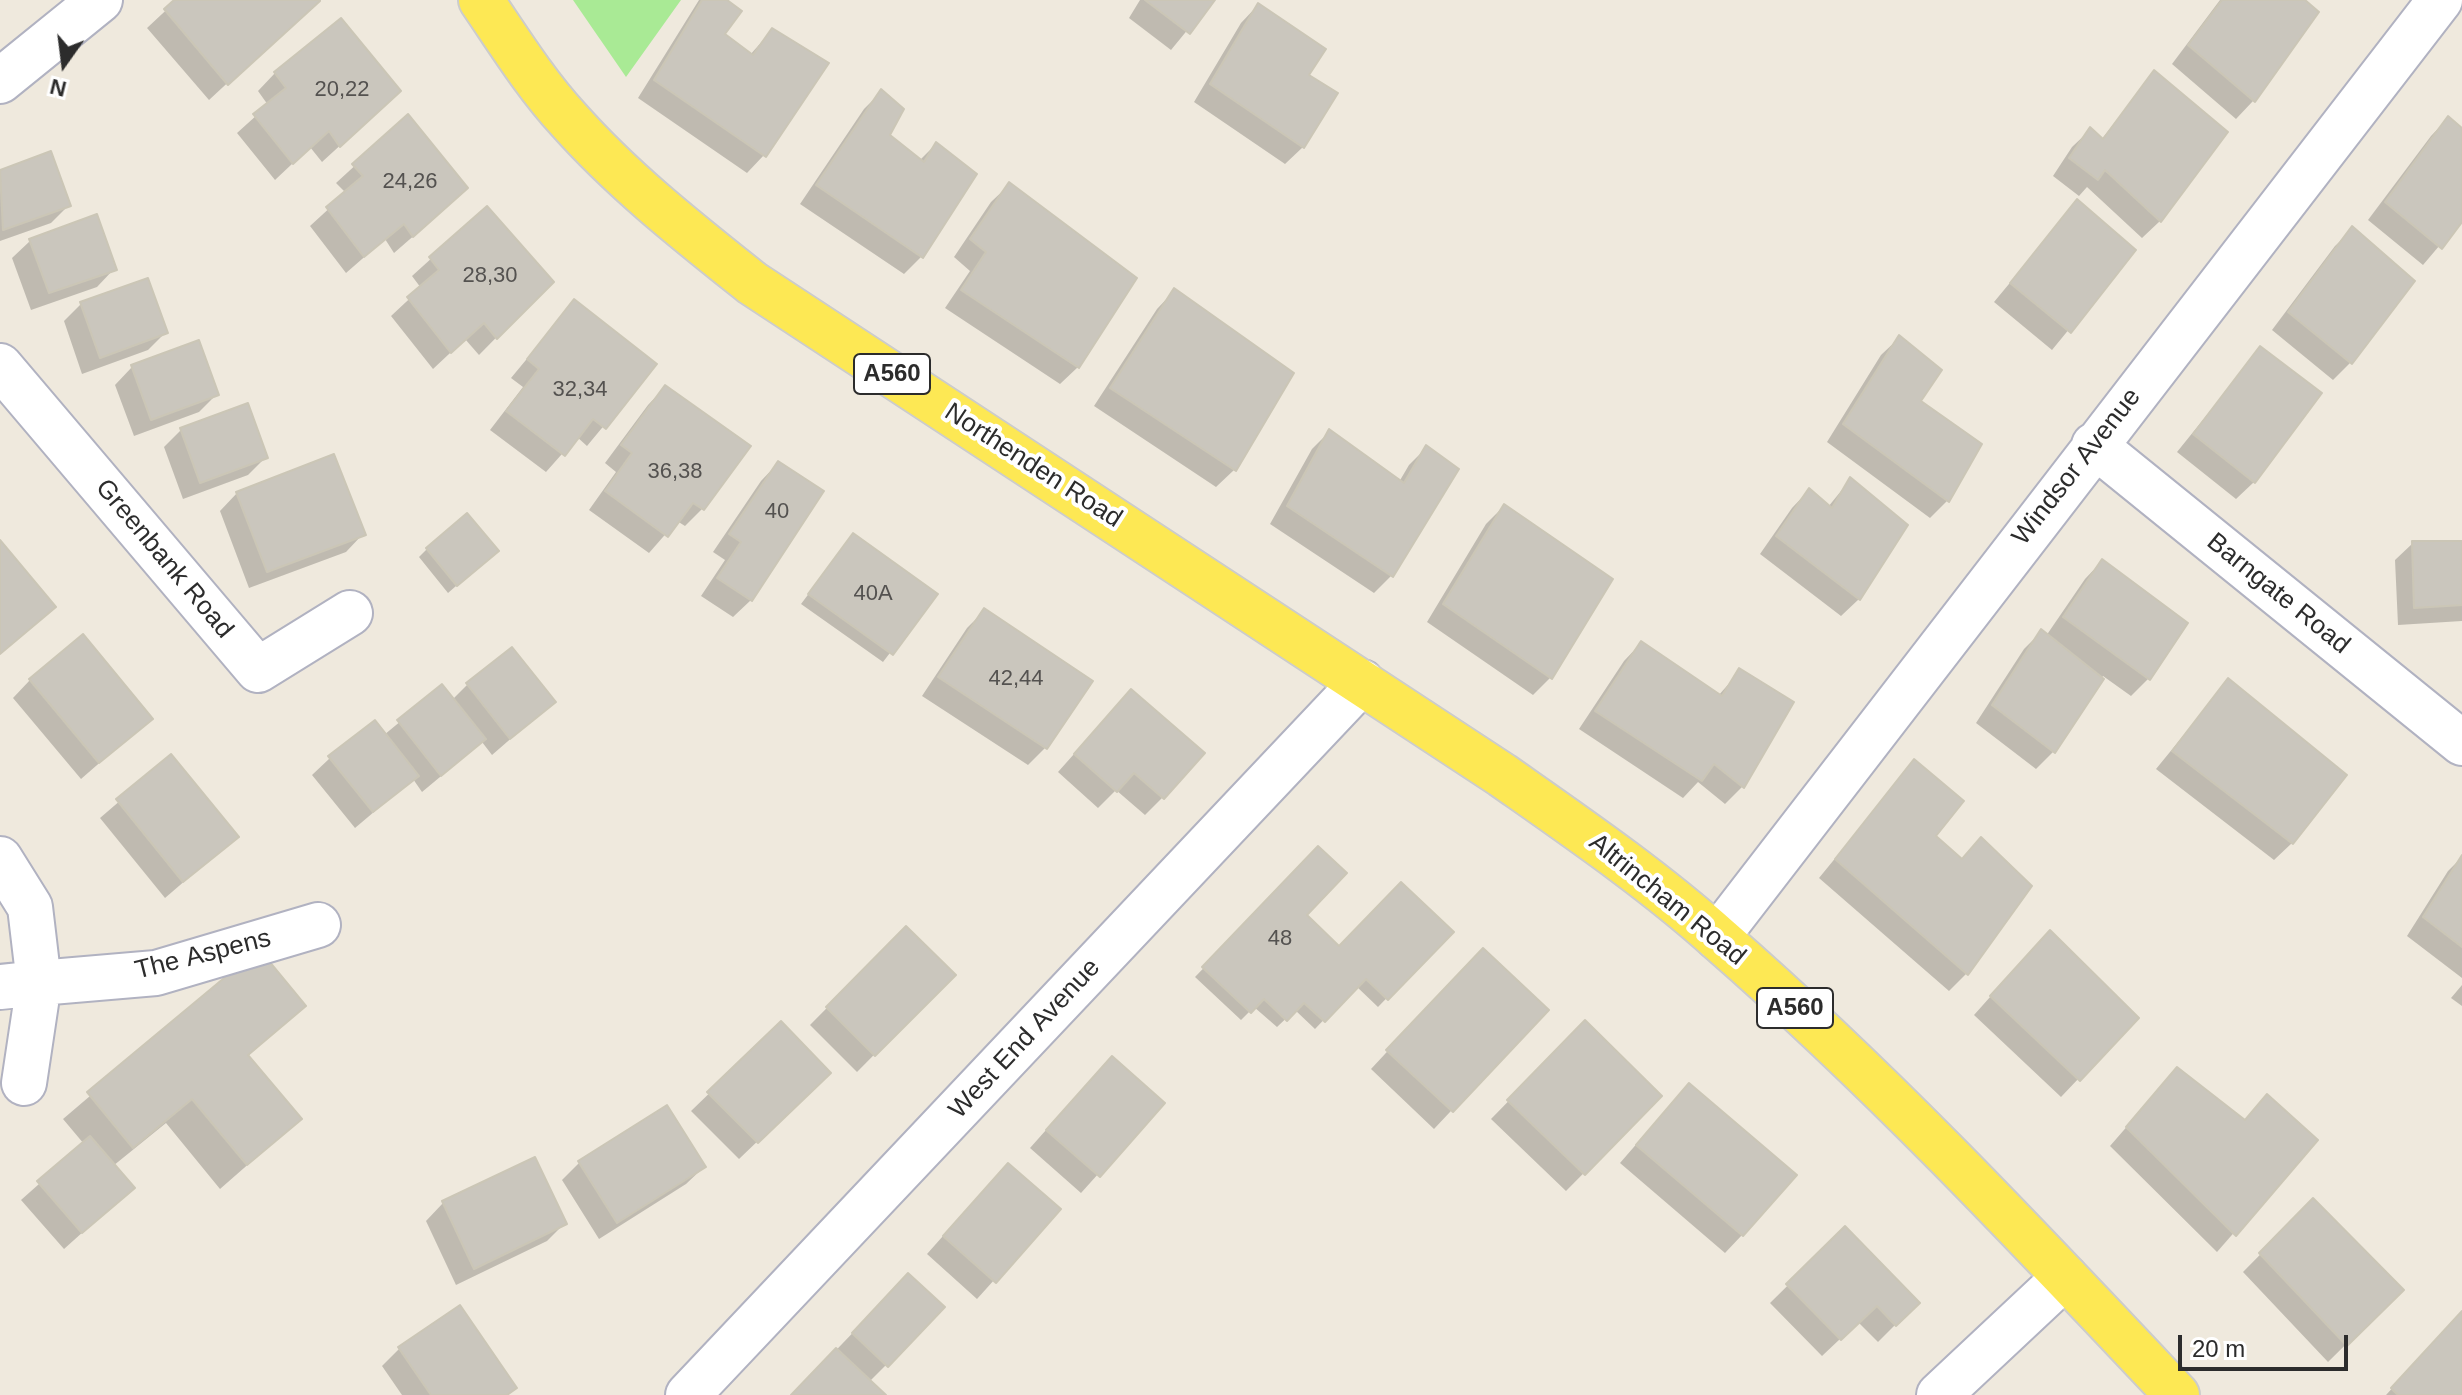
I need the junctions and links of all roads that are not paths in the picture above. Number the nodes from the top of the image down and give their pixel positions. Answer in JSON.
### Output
{"nodes":[{"id":1,"x":100,"y":0,"type":"edge"},
{"id":2,"x":481,"y":0,"type":"edge"},
{"id":3,"x":2440,"y":0,"type":"edge"},
{"id":4,"x":0,"y":81,"type":"edge"},
{"id":5,"x":0,"y":366,"type":"edge"},
{"id":6,"x":2094,"y":445,"type":"junction"},
{"id":7,"x":350,"y":613,"type":"dead end"},
{"id":8,"x":1362,"y":682,"type":"junction"},
{"id":9,"x":2462,"y":743,"type":"edge"},
{"id":10,"x":0,"y":859,"type":"edge"},
{"id":11,"x":318,"y":925,"type":"dead end"},
{"id":12,"x":1717,"y":937,"type":"junction"},
{"id":13,"x":19,"y":985,"type":"edge"},
{"id":14,"x":24,"y":1083,"type":"dead end"},
{"id":15,"x":2065,"y":1277,"type":"junction"},
{"id":16,"x":688,"y":1395,"type":"edge"},
{"id":17,"x":1939,"y":1395,"type":"edge"},
{"id":18,"x":2177,"y":1395,"type":"edge"}],
"edges":[{"from":1,"to":4,"type":"street"},
{"from":2,"to":8,"type":"main road","name":"Northenden Road","number":"A560"},
{"from":3,"to":6,"type":"street","name":"Windsor Avenue"},
{"from":5,"to":7,"type":"street","name":"Greenbank Road"},
{"from":6,"to":9,"type":"street","name":"Barngate Road"},
{"from":6,"to":12,"type":"street","name":"Windsor Avenue"},
{"from":8,"to":12,"type":"main road","name":"Altrincham Road","number":"A560"},
{"from":8,"to":16,"type":"street","name":"West End Avenue"},
{"from":10,"to":13,"type":"street"},
{"from":11,"to":13,"type":"street","name":"The Aspens"},
{"from":12,"to":15,"type":"main road","name":"Altrincham Road","number":"A560"},
{"from":13,"to":14,"type":"street"},
{"from":15,"to":17,"type":"street"},
{"from":15,"to":18,"type":"main road","name":"Altrincham Road","number":"A560"}]}
